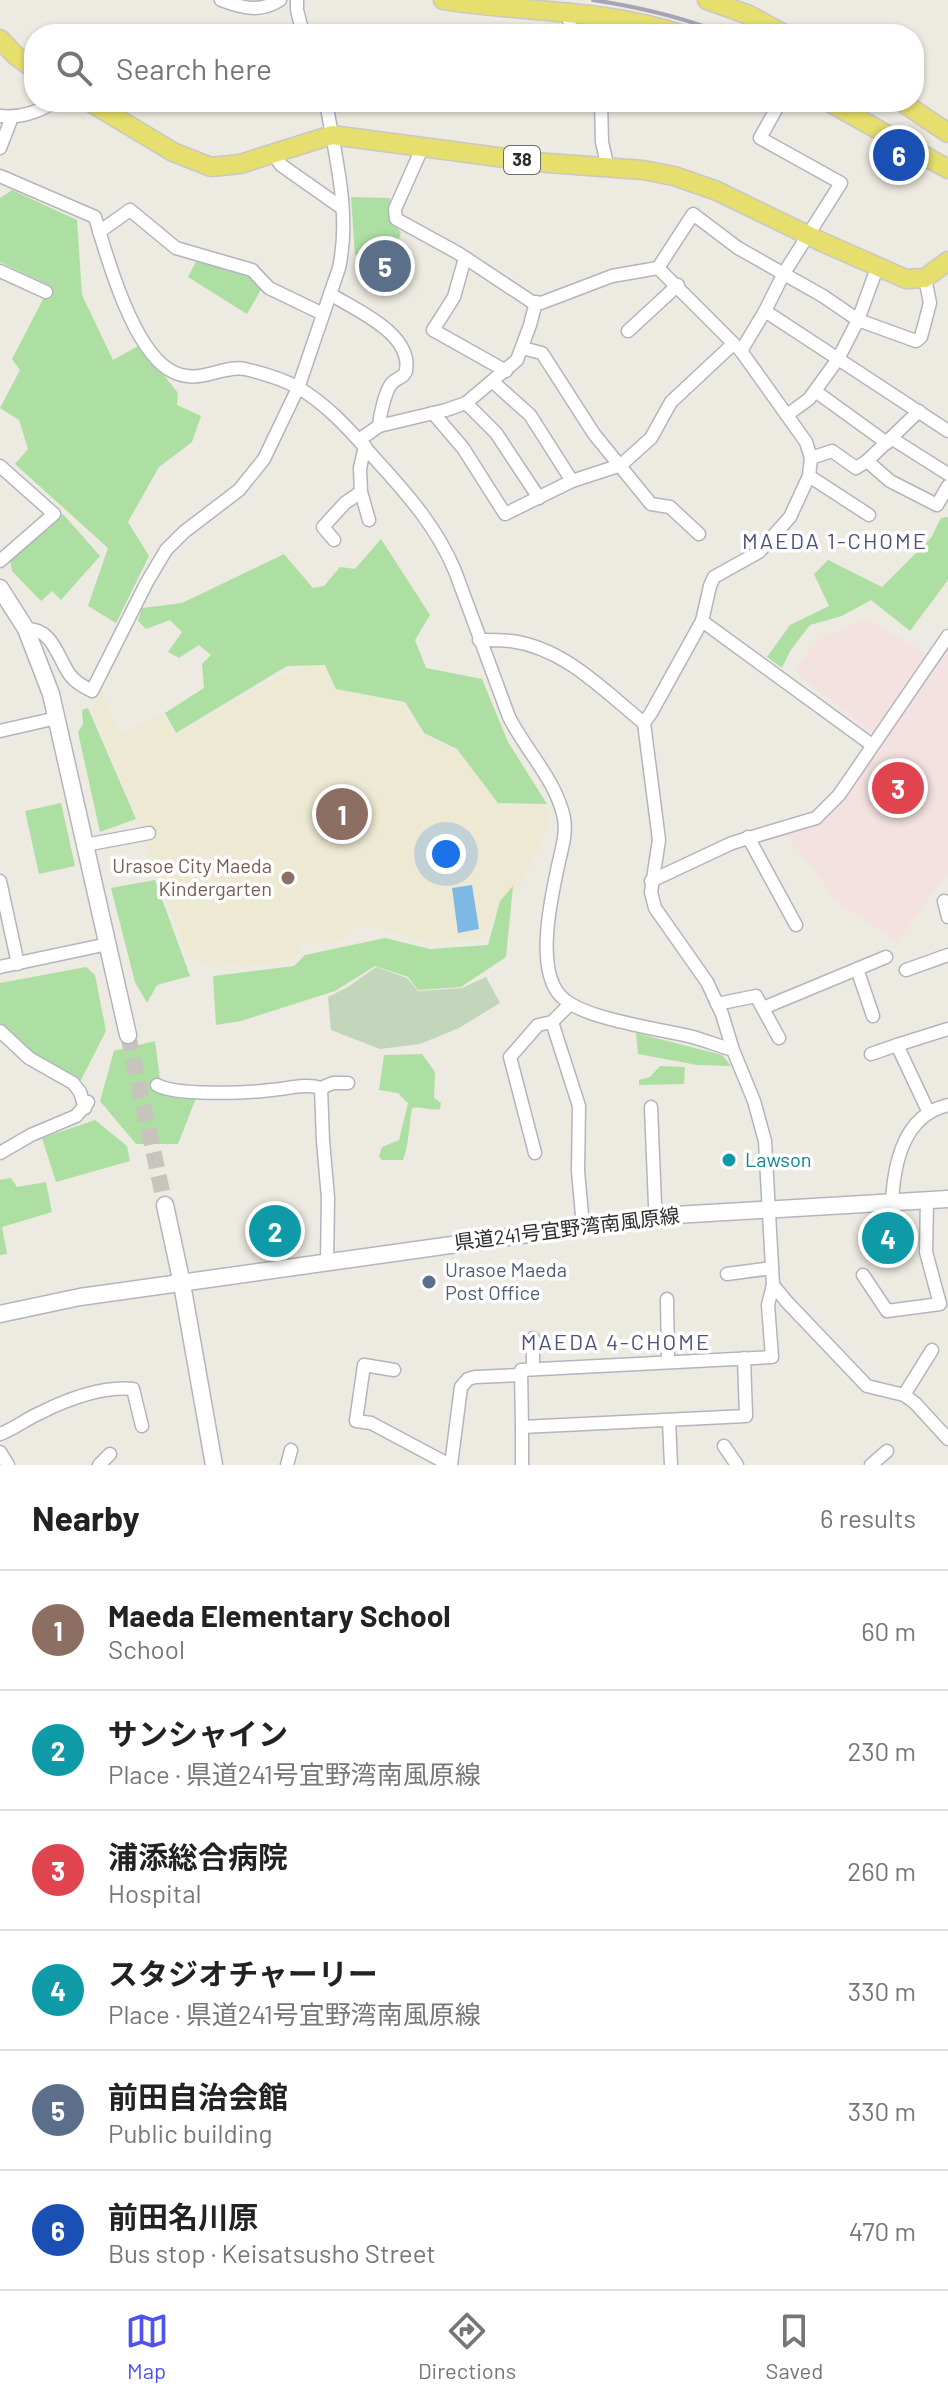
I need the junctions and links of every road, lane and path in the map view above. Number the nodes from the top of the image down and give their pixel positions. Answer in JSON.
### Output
{"nodes":[{"id":1,"x":221,"y":0,"type":"edge"},
{"id":2,"x":280,"y":0,"type":"edge"},
{"id":3,"x":297,"y":0,"type":"edge"},
{"id":4,"x":443,"y":0,"type":"edge"},
{"id":5,"x":707,"y":0,"type":"edge"},
{"id":6,"x":568,"y":12,"type":"junction"},
{"id":7,"x":300,"y":24,"type":"edge"},
{"id":8,"x":570,"y":24,"type":"edge"},
{"id":9,"x":642,"y":24,"type":"edge"},
{"id":10,"x":766,"y":24,"type":"edge"},
{"id":11,"x":0,"y":39,"type":"edge"},
{"id":12,"x":24,"y":62,"type":"edge"},
{"id":13,"x":35,"y":112,"type":"edge"},
{"id":14,"x":107,"y":112,"type":"edge"},
{"id":15,"x":328,"y":112,"type":"edge"},
{"id":16,"x":601,"y":112,"type":"edge"},
{"id":17,"x":774,"y":112,"type":"edge"},
{"id":18,"x":847,"y":112,"type":"edge"},
{"id":19,"x":917,"y":112,"type":"edge"},
{"id":20,"x":6,"y":116,"type":"edge"},
{"id":21,"x":948,"y":133,"type":"edge"},
{"id":22,"x":332,"y":135,"type":"junction"},
{"id":23,"x":423,"y":146,"type":"junction"},
{"id":24,"x":0,"y":148,"type":"edge"},
{"id":25,"x":273,"y":154,"type":"junction"},
{"id":26,"x":608,"y":168,"type":"junction"},
{"id":27,"x":948,"y":169,"type":"edge"},
{"id":28,"x":0,"y":176,"type":"edge"},
{"id":29,"x":342,"y":208,"type":"junction"},
{"id":30,"x":99,"y":232,"type":"junction"},
{"id":31,"x":808,"y":234,"type":"junction"},
{"id":32,"x":465,"y":258,"type":"junction"},
{"id":33,"x":948,"y":261,"type":"edge"},
{"id":34,"x":658,"y":268,"type":"junction"},
{"id":35,"x":877,"y":268,"type":"junction"},
{"id":36,"x":0,"y":271,"type":"edge"},
{"id":37,"x":784,"y":273,"type":"junction"},
{"id":38,"x":925,"y":278,"type":"junction"},
{"id":39,"x":678,"y":285,"type":"junction"},
{"id":40,"x":46,"y":292,"type":"dead end"},
{"id":41,"x":330,"y":294,"type":"junction"},
{"id":42,"x":536,"y":302,"type":"junction"},
{"id":43,"x":765,"y":311,"type":"junction"},
{"id":44,"x":323,"y":314,"type":"junction"},
{"id":45,"x":858,"y":320,"type":"junction"},
{"id":46,"x":628,"y":331,"type":"dead end"},
{"id":47,"x":522,"y":348,"type":"junction"},
{"id":48,"x":737,"y":348,"type":"junction"},
{"id":49,"x":838,"y":359,"type":"junction"},
{"id":50,"x":506,"y":371,"type":"junction"},
{"id":51,"x":493,"y":382,"type":"junction"},
{"id":52,"x":298,"y":388,"type":"junction"},
{"id":53,"x":815,"y":391,"type":"junction"},
{"id":54,"x":466,"y":403,"type":"junction"},
{"id":55,"x":919,"y":411,"type":"junction"},
{"id":56,"x":433,"y":413,"type":"junction"},
{"id":57,"x":787,"y":415,"type":"junction"},
{"id":58,"x":379,"y":426,"type":"junction"},
{"id":59,"x":948,"y":431,"type":"edge"},
{"id":60,"x":889,"y":440,"type":"junction"},
{"id":61,"x":362,"y":443,"type":"junction"},
{"id":62,"x":811,"y":458,"type":"junction"},
{"id":63,"x":867,"y":461,"type":"junction"},
{"id":64,"x":621,"y":465,"type":"junction"},
{"id":65,"x":0,"y":466,"type":"edge"},
{"id":66,"x":948,"y":474,"type":"edge"},
{"id":67,"x":809,"y":476,"type":"junction"},
{"id":68,"x":572,"y":481,"type":"junction"},
{"id":69,"x":948,"y":486,"type":"edge"},
{"id":70,"x":361,"y":492,"type":"junction"},
{"id":71,"x":539,"y":498,"type":"junction"},
{"id":72,"x":869,"y":515,"type":"dead end"},
{"id":73,"x":369,"y":520,"type":"dead end"},
{"id":74,"x":699,"y":534,"type":"dead end"},
{"id":75,"x":334,"y":540,"type":"dead end"},
{"id":76,"x":0,"y":561,"type":"edge"},
{"id":77,"x":0,"y":588,"type":"edge"},
{"id":78,"x":702,"y":621,"type":"junction"},
{"id":79,"x":26,"y":629,"type":"junction"},
{"id":80,"x":948,"y":636,"type":"edge"},
{"id":81,"x":479,"y":640,"type":"junction"},
{"id":82,"x":57,"y":718,"type":"junction"},
{"id":83,"x":644,"y":723,"type":"junction"},
{"id":84,"x":0,"y":731,"type":"edge"},
{"id":85,"x":872,"y":745,"type":"junction"},
{"id":86,"x":149,"y":833,"type":"dead end"},
{"id":87,"x":748,"y":837,"type":"junction"},
{"id":88,"x":85,"y":845,"type":"junction"},
{"id":89,"x":0,"y":881,"type":"edge"},
{"id":90,"x":651,"y":881,"type":"junction"},
{"id":91,"x":944,"y":901,"type":"dead end"},
{"id":92,"x":948,"y":917,"type":"edge"},
{"id":93,"x":796,"y":925,"type":"dead end"},
{"id":94,"x":108,"y":944,"type":"junction"},
{"id":95,"x":948,"y":955,"type":"edge"},
{"id":96,"x":886,"y":957,"type":"dead end"},
{"id":97,"x":18,"y":964,"type":"junction"},
{"id":98,"x":0,"y":967,"type":"edge"},
{"id":99,"x":857,"y":969,"type":"junction"},
{"id":100,"x":906,"y":970,"type":"dead end"},
{"id":101,"x":570,"y":1004,"type":"junction"},
{"id":102,"x":717,"y":1004,"type":"junction"},
{"id":103,"x":763,"y":1008,"type":"junction"},
{"id":104,"x":873,"y":1016,"type":"dead end"},
{"id":105,"x":552,"y":1022,"type":"junction"},
{"id":106,"x":948,"y":1029,"type":"edge"},
{"id":107,"x":0,"y":1031,"type":"edge"},
{"id":108,"x":128,"y":1035,"type":"tunnel mouth"},
{"id":109,"x":779,"y":1038,"type":"dead end"},
{"id":110,"x":897,"y":1045,"type":"junction"},
{"id":111,"x":733,"y":1050,"type":"junction"},
{"id":112,"x":871,"y":1054,"type":"dead end"},
{"id":113,"x":348,"y":1083,"type":"dead end"},
{"id":114,"x":157,"y":1085,"type":"dead end"},
{"id":115,"x":321,"y":1088,"type":"junction"},
{"id":116,"x":948,"y":1105,"type":"edge"},
{"id":117,"x":651,"y":1107,"type":"dead end"},
{"id":118,"x":929,"y":1113,"type":"junction"},
{"id":119,"x":0,"y":1153,"type":"edge"},
{"id":120,"x":535,"y":1153,"type":"dead end"},
{"id":121,"x":948,"y":1199,"type":"edge"},
{"id":122,"x":927,"y":1200,"type":"junction"},
{"id":123,"x":892,"y":1202,"type":"junction"},
{"id":124,"x":165,"y":1205,"type":"tunnel mouth"},
{"id":125,"x":768,"y":1208,"type":"junction"},
{"id":126,"x":658,"y":1216,"type":"junction"},
{"id":127,"x":583,"y":1226,"type":"junction"},
{"id":128,"x":327,"y":1262,"type":"junction"},
{"id":129,"x":772,"y":1268,"type":"junction"},
{"id":130,"x":727,"y":1274,"type":"dead end"},
{"id":131,"x":863,"y":1275,"type":"dead end"},
{"id":132,"x":182,"y":1284,"type":"junction"},
{"id":133,"x":773,"y":1285,"type":"junction"},
{"id":134,"x":667,"y":1299,"type":"dead end"},
{"id":135,"x":0,"y":1314,"type":"edge"},
{"id":136,"x":533,"y":1338,"type":"dead end"},
{"id":137,"x":932,"y":1350,"type":"dead end"},
{"id":138,"x":744,"y":1358,"type":"junction"},
{"id":139,"x":668,"y":1362,"type":"junction"},
{"id":140,"x":394,"y":1370,"type":"dead end"},
{"id":141,"x":527,"y":1372,"type":"junction"},
{"id":142,"x":904,"y":1395,"type":"junction"},
{"id":143,"x":669,"y":1420,"type":"junction"},
{"id":144,"x":142,"y":1426,"type":"dead end"},
{"id":145,"x":522,"y":1427,"type":"junction"},
{"id":146,"x":0,"y":1434,"type":"edge"},
{"id":147,"x":948,"y":1439,"type":"edge"},
{"id":148,"x":724,"y":1446,"type":"dead end"},
{"id":149,"x":291,"y":1450,"type":"dead end"},
{"id":150,"x":887,"y":1451,"type":"dead end"},
{"id":151,"x":0,"y":1452,"type":"edge"},
{"id":152,"x":110,"y":1454,"type":"dead end"},
{"id":153,"x":673,"y":1464,"type":"edge"},
{"id":154,"x":8,"y":1465,"type":"edge"},
{"id":155,"x":99,"y":1465,"type":"edge"},
{"id":156,"x":214,"y":1465,"type":"edge"},
{"id":157,"x":287,"y":1465,"type":"edge"},
{"id":158,"x":450,"y":1465,"type":"edge"},
{"id":159,"x":522,"y":1465,"type":"edge"},
{"id":160,"x":737,"y":1465,"type":"edge"},
{"id":161,"x":871,"y":1465,"type":"edge"}],
"edges":[{"from":1,"to":2,"type":"street"},
{"from":3,"to":7,"type":"street"},
{"from":4,"to":6,"type":"main road"},
{"from":5,"to":10,"type":"main road"},
{"from":6,"to":8,"type":"street"},
{"from":6,"to":9,"type":"main road"},
{"from":11,"to":12,"type":"main road"},
{"from":13,"to":20,"type":"street"},
{"from":14,"to":25,"type":"main road","number":"38"},
{"from":15,"to":22,"type":"street"},
{"from":16,"to":26,"type":"street"},
{"from":17,"to":31,"type":"street"},
{"from":18,"to":27,"type":"main road"},
{"from":19,"to":21,"type":"main road"},
{"from":20,"to":24,"type":"street"},
{"from":22,"to":23,"type":"main road","number":"38"},
{"from":22,"to":25,"type":"main road","number":"38"},
{"from":22,"to":29,"type":"street"},
{"from":23,"to":26,"type":"main road","number":"38"},
{"from":23,"to":32,"type":"street"},
{"from":25,"to":29,"type":"street"},
{"from":26,"to":31,"type":"main road","number":"38"},
{"from":28,"to":30,"type":"street"},
{"from":29,"to":41,"type":"street"},
{"from":30,"to":44,"type":"street"},
{"from":30,"to":52,"type":"street"},
{"from":31,"to":35,"type":"main road","number":"38"},
{"from":31,"to":37,"type":"street"},
{"from":32,"to":42,"type":"street"},
{"from":32,"to":50,"type":"street"},
{"from":33,"to":38,"type":"main road"},
{"from":34,"to":37,"type":"street"},
{"from":34,"to":39,"type":"street"},
{"from":34,"to":42,"type":"street"},
{"from":35,"to":38,"type":"main road","number":"38"},
{"from":35,"to":45,"type":"street"},
{"from":36,"to":40,"type":"street"},
{"from":37,"to":43,"type":"street"},
{"from":37,"to":45,"type":"street"},
{"from":38,"to":45,"type":"street"},
{"from":39,"to":46,"type":"street"},
{"from":39,"to":48,"type":"street"},
{"from":41,"to":44,"type":"street"},
{"from":41,"to":58,"type":"street"},
{"from":42,"to":47,"type":"street"},
{"from":43,"to":48,"type":"street"},
{"from":43,"to":49,"type":"street"},
{"from":44,"to":52,"type":"street"},
{"from":45,"to":49,"type":"street"},
{"from":47,"to":50,"type":"street"},
{"from":47,"to":64,"type":"street"},
{"from":48,"to":57,"type":"street"},
{"from":48,"to":64,"type":"street"},
{"from":49,"to":53,"type":"street"},
{"from":49,"to":55,"type":"street"},
{"from":50,"to":51,"type":"street"},
{"from":51,"to":54,"type":"street"},
{"from":51,"to":68,"type":"street"},
{"from":52,"to":61,"type":"street"},
{"from":52,"to":79,"type":"street"},
{"from":53,"to":57,"type":"street"},
{"from":53,"to":60,"type":"street"},
{"from":54,"to":56,"type":"street"},
{"from":54,"to":71,"type":"street"},
{"from":55,"to":59,"type":"street"},
{"from":55,"to":60,"type":"street"},
{"from":56,"to":58,"type":"street"},
{"from":56,"to":71,"type":"street"},
{"from":57,"to":62,"type":"street"},
{"from":58,"to":61,"type":"street"},
{"from":60,"to":63,"type":"street"},
{"from":60,"to":66,"type":"street"},
{"from":61,"to":70,"type":"street"},
{"from":61,"to":81,"type":"street"},
{"from":62,"to":63,"type":"street"},
{"from":62,"to":67,"type":"street"},
{"from":63,"to":69,"type":"street"},
{"from":64,"to":68,"type":"street"},
{"from":64,"to":74,"type":"street"},
{"from":65,"to":76,"type":"street"},
{"from":67,"to":72,"type":"street"},
{"from":67,"to":78,"type":"street"},
{"from":68,"to":71,"type":"street"},
{"from":70,"to":73,"type":"street"},
{"from":70,"to":75,"type":"street"},
{"from":77,"to":79,"type":"main road"},
{"from":78,"to":83,"type":"street"},
{"from":78,"to":85,"type":"street"},
{"from":79,"to":82,"type":"main road"},
{"from":80,"to":85,"type":"street"},
{"from":81,"to":83,"type":"street"},
{"from":81,"to":101,"type":"street"},
{"from":82,"to":84,"type":"street"},
{"from":82,"to":88,"type":"main road"},
{"from":83,"to":90,"type":"street"},
{"from":85,"to":87,"type":"street"},
{"from":86,"to":88,"type":"street"},
{"from":87,"to":90,"type":"street"},
{"from":87,"to":93,"type":"street"},
{"from":88,"to":94,"type":"main road"},
{"from":89,"to":97,"type":"street"},
{"from":90,"to":102,"type":"street"},
{"from":91,"to":92,"type":"street"},
{"from":94,"to":97,"type":"street"},
{"from":94,"to":108,"type":"main road"},
{"from":95,"to":100,"type":"street"},
{"from":96,"to":99,"type":"street"},
{"from":97,"to":98,"type":"street"},
{"from":99,"to":103,"type":"street"},
{"from":99,"to":104,"type":"street"},
{"from":101,"to":105,"type":"street"},
{"from":101,"to":111,"type":"street"},
{"from":102,"to":103,"type":"street"},
{"from":102,"to":111,"type":"street"},
{"from":103,"to":109,"type":"street"},
{"from":105,"to":120,"type":"street"},
{"from":105,"to":127,"type":"street"},
{"from":106,"to":110,"type":"street"},
{"from":107,"to":119,"type":"street"},
{"from":110,"to":112,"type":"street"},
{"from":110,"to":118,"type":"street"},
{"from":111,"to":125,"type":"street"},
{"from":113,"to":115,"type":"street"},
{"from":114,"to":115,"type":"street"},
{"from":115,"to":128,"type":"street"},
{"from":116,"to":118,"type":"street"},
{"from":117,"to":126,"type":"street"},
{"from":118,"to":123,"type":"street"},
{"from":121,"to":122,"type":"main road","name":"県道241号宜野湾南風原線"},
{"from":122,"to":123,"type":"main road","name":"県道241号宜野湾南風原線"},
{"from":122,"to":131,"type":"street"},
{"from":123,"to":125,"type":"main road","name":"県道241号宜野湾南風原線"},
{"from":124,"to":132,"type":"main road"},
{"from":125,"to":126,"type":"main road","name":"県道241号宜野湾南風原線"},
{"from":125,"to":129,"type":"street"},
{"from":126,"to":127,"type":"main road","name":"県道241号宜野湾南風原線"},
{"from":127,"to":128,"type":"main road","name":"県道241号宜野湾南風原線"},
{"from":128,"to":132,"type":"main road","name":"県道241号宜野湾南風原線"},
{"from":129,"to":130,"type":"street"},
{"from":129,"to":133,"type":"street"},
{"from":132,"to":135,"type":"main road","name":"県道241号宜野湾南風原線"},
{"from":132,"to":156,"type":"main road"},
{"from":133,"to":138,"type":"street"},
{"from":133,"to":142,"type":"street"},
{"from":134,"to":139,"type":"street"},
{"from":136,"to":141,"type":"street"},
{"from":137,"to":142,"type":"street"},
{"from":138,"to":139,"type":"street"},
{"from":138,"to":143,"type":"street"},
{"from":139,"to":141,"type":"street"},
{"from":140,"to":158,"type":"street"},
{"from":141,"to":145,"type":"street"},
{"from":141,"to":158,"type":"street"},
{"from":142,"to":147,"type":"street"},
{"from":143,"to":145,"type":"street"},
{"from":143,"to":153,"type":"street"},
{"from":144,"to":146,"type":"street"},
{"from":145,"to":159,"type":"street"},
{"from":148,"to":160,"type":"street"},
{"from":149,"to":157,"type":"street"},
{"from":150,"to":161,"type":"street"},
{"from":151,"to":154,"type":"street"},
{"from":152,"to":155,"type":"street"}]}
